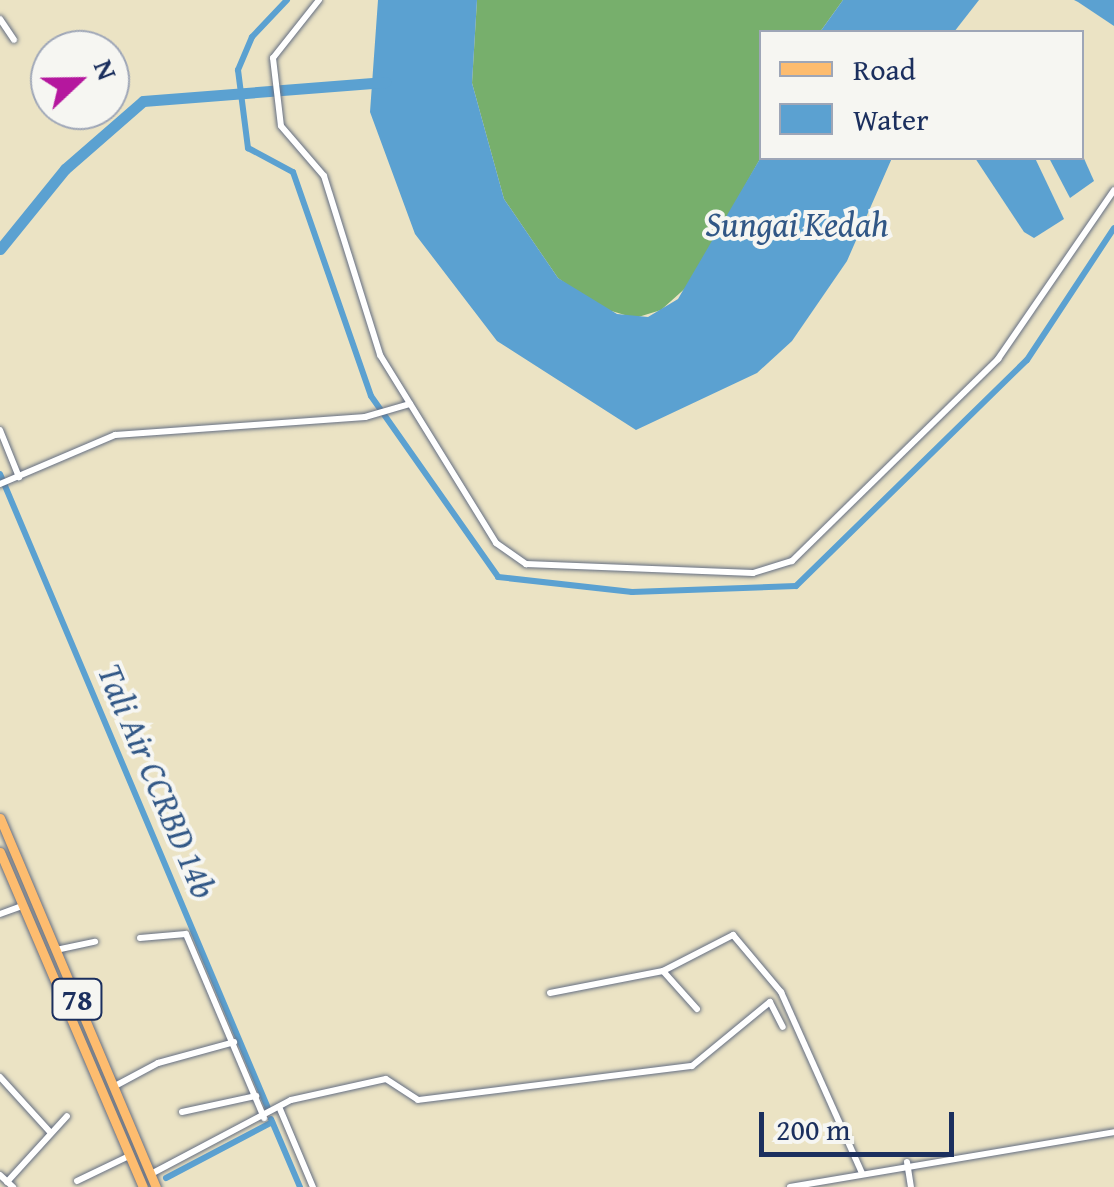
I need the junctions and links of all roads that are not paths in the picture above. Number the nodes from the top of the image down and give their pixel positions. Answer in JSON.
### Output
{"nodes":[{"id":1,"x":320,"y":0,"type":"edge"},
{"id":2,"x":0,"y":19,"type":"edge"},
{"id":3,"x":14,"y":40,"type":"dead end"},
{"id":4,"x":1114,"y":190,"type":"edge"},
{"id":5,"x":410,"y":404,"type":"junction"},
{"id":6,"x":0,"y":430,"type":"edge"},
{"id":7,"x":17,"y":478,"type":"junction"},
{"id":8,"x":0,"y":484,"type":"edge"},
{"id":9,"x":0,"y":818,"type":"edge"},
{"id":10,"x":0,"y":852,"type":"edge"},
{"id":11,"x":22,"y":906,"type":"junction"},
{"id":12,"x":0,"y":914,"type":"edge"},
{"id":13,"x":140,"y":938,"type":"dead end"},
{"id":14,"x":94,"y":942,"type":"dead end"},
{"id":15,"x":56,"y":950,"type":"junction"},
{"id":16,"x":664,"y":971,"type":"junction"},
{"id":17,"x":550,"y":993,"type":"dead end"},
{"id":18,"x":696,"y":1009,"type":"dead end"},
{"id":19,"x":782,"y":1027,"type":"dead end"},
{"id":20,"x":234,"y":1042,"type":"junction"},
{"id":21,"x":0,"y":1077,"type":"edge"},
{"id":22,"x":115,"y":1086,"type":"junction"},
{"id":23,"x":256,"y":1096,"type":"junction"},
{"id":24,"x":278,"y":1110,"type":"junction"},
{"id":25,"x":182,"y":1112,"type":"dead end"},
{"id":26,"x":67,"y":1116,"type":"dead end"},
{"id":27,"x":266,"y":1117,"type":"junction"},
{"id":28,"x":50,"y":1132,"type":"junction"},
{"id":29,"x":1114,"y":1132,"type":"edge"},
{"id":30,"x":130,"y":1156,"type":"junction"},
{"id":31,"x":907,"y":1162,"type":"junction"},
{"id":32,"x":862,"y":1173,"type":"junction"},
{"id":33,"x":0,"y":1175,"type":"edge"},
{"id":34,"x":77,"y":1182,"type":"dead end"},
{"id":35,"x":147,"y":1182,"type":"edge"},
{"id":36,"x":10,"y":1184,"type":"edge"},
{"id":37,"x":128,"y":1187,"type":"edge"},
{"id":38,"x":313,"y":1187,"type":"edge"},
{"id":39,"x":790,"y":1187,"type":"edge"},
{"id":40,"x":911,"y":1187,"type":"edge"}],
"edges":[{"from":1,"to":5,"type":"street"},
{"from":2,"to":3,"type":"street"},
{"from":4,"to":5,"type":"street"},
{"from":5,"to":7,"type":"street"},
{"from":6,"to":7,"type":"street"},
{"from":7,"to":8,"type":"street"},
{"from":9,"to":15,"type":"main road","number":"78"},
{"from":10,"to":11,"type":"main road","number":"78"},
{"from":11,"to":12,"type":"street"},
{"from":11,"to":30,"type":"main road","number":"78"},
{"from":13,"to":20,"type":"street"},
{"from":14,"to":15,"type":"street"},
{"from":15,"to":22,"type":"main road","number":"78"},
{"from":16,"to":17,"type":"street"},
{"from":16,"to":18,"type":"street"},
{"from":16,"to":32,"type":"street"},
{"from":19,"to":24,"type":"street"},
{"from":20,"to":22,"type":"street"},
{"from":20,"to":23,"type":"street"},
{"from":21,"to":28,"type":"street"},
{"from":22,"to":35,"type":"main road","number":"78"},
{"from":23,"to":25,"type":"street"},
{"from":23,"to":27,"type":"street"},
{"from":24,"to":27,"type":"street"},
{"from":24,"to":38,"type":"street"},
{"from":26,"to":28,"type":"street"},
{"from":27,"to":35,"type":"street"},
{"from":28,"to":36,"type":"street"},
{"from":29,"to":31,"type":"street"},
{"from":30,"to":34,"type":"street"},
{"from":30,"to":35,"type":"main road","number":"78"},
{"from":31,"to":32,"type":"street"},
{"from":31,"to":40,"type":"street"},
{"from":32,"to":39,"type":"street"},
{"from":33,"to":36,"type":"street"},
{"from":35,"to":37,"type":"street"}]}
